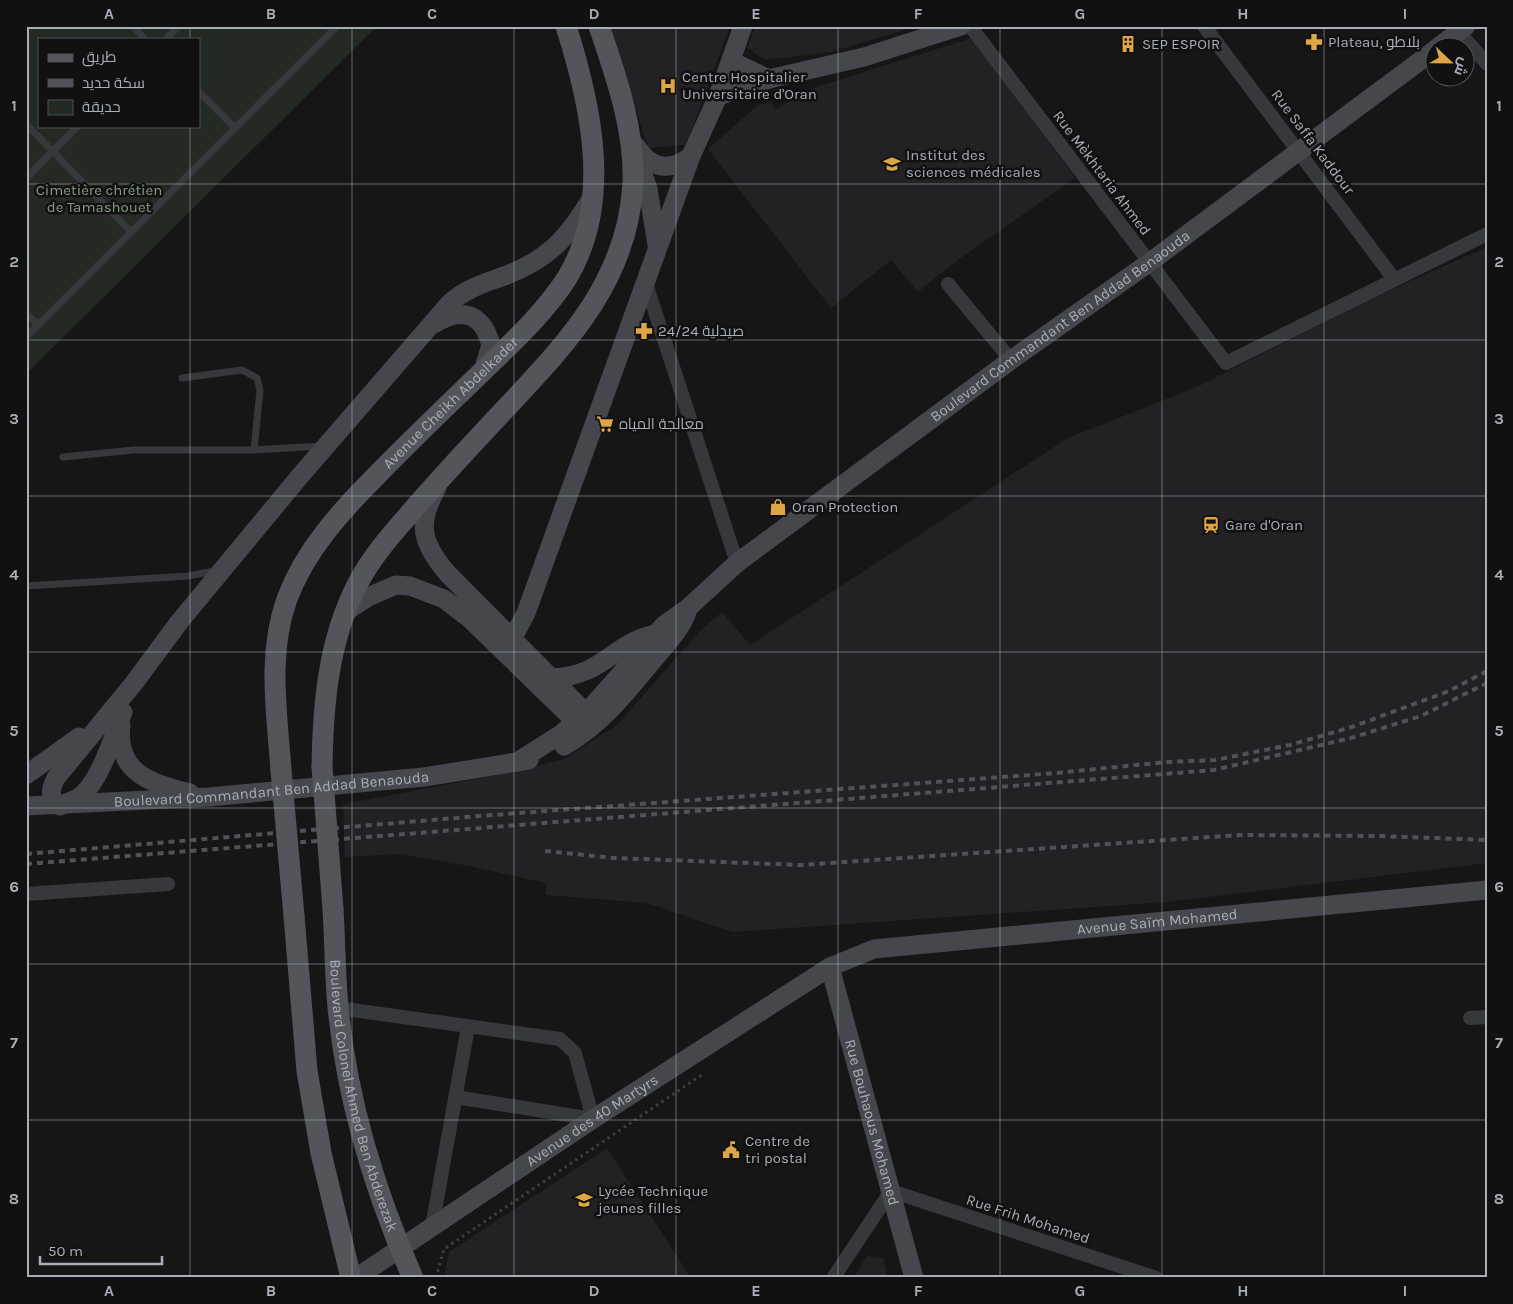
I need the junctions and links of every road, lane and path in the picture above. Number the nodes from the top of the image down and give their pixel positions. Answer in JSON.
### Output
{"nodes":[{"id":1,"x":133,"y":26,"type":"edge"},
{"id":2,"x":178,"y":26,"type":"edge"},
{"id":3,"x":566,"y":26,"type":"edge"},
{"id":4,"x":599,"y":26,"type":"edge"},
{"id":5,"x":743,"y":26,"type":"edge"},
{"id":6,"x":961,"y":26,"type":"edge"},
{"id":7,"x":970,"y":26,"type":"edge"},
{"id":8,"x":1204,"y":26,"type":"edge"},
{"id":9,"x":335,"y":27,"type":"edge"},
{"id":10,"x":1460,"y":28,"type":"edge"},
{"id":11,"x":144,"y":38,"type":"edge"},
{"id":12,"x":167,"y":38,"type":"edge"},
{"id":13,"x":1448,"y":38,"type":"edge"},
{"id":14,"x":1426,"y":55,"type":"edge"},
{"id":15,"x":731,"y":61,"type":"junction"},
{"id":16,"x":1487,"y":64,"type":"edge"},
{"id":17,"x":769,"y":78,"type":"junction"},
{"id":18,"x":200,"y":93,"type":"edge"},
{"id":19,"x":718,"y":96,"type":"junction"},
{"id":20,"x":26,"y":124,"type":"edge"},
{"id":21,"x":76,"y":128,"type":"edge"},
{"id":22,"x":235,"y":128,"type":"junction"},
{"id":23,"x":630,"y":137,"type":"junction"},
{"id":24,"x":1298,"y":150,"type":"junction"},
{"id":25,"x":53,"y":151,"type":"junction"},
{"id":26,"x":692,"y":156,"type":"junction"},
{"id":27,"x":26,"y":178,"type":"edge"},
{"id":28,"x":592,"y":198,"type":"junction"},
{"id":29,"x":131,"y":232,"type":"junction"},
{"id":30,"x":1487,"y":234,"type":"edge"},
{"id":31,"x":658,"y":249,"type":"junction"},
{"id":32,"x":1150,"y":262,"type":"junction"},
{"id":33,"x":1394,"y":279,"type":"junction"},
{"id":34,"x":646,"y":284,"type":"junction"},
{"id":35,"x":948,"y":284,"type":"dead end"},
{"id":36,"x":26,"y":313,"type":"edge"},
{"id":37,"x":38,"y":325,"type":"junction"},
{"id":38,"x":431,"y":326,"type":"junction"},
{"id":39,"x":26,"y":337,"type":"edge"},
{"id":40,"x":1011,"y":360,"type":"junction"},
{"id":41,"x":483,"y":372,"type":"junction"},
{"id":42,"x":182,"y":378,"type":"dead end"},
{"id":43,"x":326,"y":446,"type":"junction"},
{"id":44,"x":254,"y":450,"type":"junction"},
{"id":45,"x":63,"y":457,"type":"dead end"},
{"id":46,"x":447,"y":470,"type":"junction"},
{"id":47,"x":737,"y":563,"type":"junction"},
{"id":48,"x":222,"y":570,"type":"junction"},
{"id":49,"x":26,"y":586,"type":"edge"},
{"id":50,"x":528,"y":606,"type":"junction"},
{"id":51,"x":688,"y":608,"type":"junction"},
{"id":52,"x":344,"y":612,"type":"junction"},
{"id":53,"x":656,"y":633,"type":"junction"},
{"id":54,"x":509,"y":646,"type":"junction"},
{"id":55,"x":530,"y":656,"type":"junction"},
{"id":56,"x":552,"y":678,"type":"junction"},
{"id":57,"x":134,"y":684,"type":"junction"},
{"id":58,"x":123,"y":712,"type":"junction"},
{"id":59,"x":584,"y":721,"type":"junction"},
{"id":60,"x":26,"y":775,"type":"edge"},
{"id":61,"x":209,"y":797,"type":"junction"},
{"id":62,"x":26,"y":806,"type":"edge"},
{"id":63,"x":60,"y":806,"type":"junction"},
{"id":64,"x":168,"y":884,"type":"dead end"},
{"id":65,"x":1487,"y":890,"type":"edge"},
{"id":66,"x":26,"y":894,"type":"edge"},
{"id":67,"x":830,"y":967,"type":"junction"},
{"id":68,"x":338,"y":1008,"type":"junction"},
{"id":69,"x":1487,"y":1017,"type":"edge"},
{"id":70,"x":1470,"y":1018,"type":"dead end"},
{"id":71,"x":468,"y":1027,"type":"junction"},
{"id":72,"x":703,"y":1074,"type":"dead end"},
{"id":73,"x":455,"y":1097,"type":"junction"},
{"id":74,"x":593,"y":1119,"type":"junction"},
{"id":75,"x":891,"y":1191,"type":"junction"},
{"id":76,"x":432,"y":1227,"type":"junction"},
{"id":77,"x":400,"y":1248,"type":"junction"},
{"id":78,"x":351,"y":1278,"type":"edge"},
{"id":79,"x":356,"y":1278,"type":"edge"},
{"id":80,"x":413,"y":1278,"type":"edge"},
{"id":81,"x":436,"y":1278,"type":"edge"},
{"id":82,"x":833,"y":1278,"type":"edge"},
{"id":83,"x":914,"y":1278,"type":"edge"},
{"id":84,"x":1156,"y":1278,"type":"edge"}],
"edges":[{"from":1,"to":11,"type":"lane"},
{"from":2,"to":12,"type":"lane"},
{"from":3,"to":28,"type":"main road","name":"Avenue Cheikh Abdelkader"},
{"from":4,"to":23,"type":"main road"},
{"from":5,"to":15,"type":"street"},
{"from":6,"to":17,"type":"street"},
{"from":7,"to":32,"type":"street","name":"Rue Mèkhtaria Ahmed"},
{"from":8,"to":24,"type":"street","name":"Rue Saffa Kaddour"},
{"from":9,"to":22,"type":"lane"},
{"from":10,"to":13,"type":"street","name":"Boulevard Commandant Ben Addad Benaouda"},
{"from":10,"to":16,"type":"street"},
{"from":14,"to":24,"type":"street","name":"Boulevard Commandant Ben Addad Benaouda"},
{"from":15,"to":17,"type":"street"},
{"from":15,"to":19,"type":"street"},
{"from":17,"to":19,"type":"street"},
{"from":18,"to":22,"type":"lane"},
{"from":19,"to":26,"type":"street"},
{"from":20,"to":25,"type":"lane"},
{"from":21,"to":25,"type":"lane"},
{"from":22,"to":29,"type":"lane"},
{"from":23,"to":26,"type":"street"},
{"from":23,"to":31,"type":"street"},
{"from":23,"to":46,"type":"main road"},
{"from":24,"to":32,"type":"street","name":"Boulevard Commandant Ben Addad Benaouda"},
{"from":24,"to":33,"type":"street","name":"Rue Saffa Kaddour"},
{"from":25,"to":27,"type":"lane"},
{"from":25,"to":29,"type":"lane"},
{"from":26,"to":31,"type":"street"},
{"from":28,"to":38,"type":"street"},
{"from":28,"to":41,"type":"main road","name":"Avenue Cheikh Abdelkader"},
{"from":29,"to":37,"type":"lane"},
{"from":30,"to":33,"type":"street"},
{"from":31,"to":34,"type":"street"},
{"from":32,"to":33,"type":"street","name":"Rue Mèkhtaria Ahmed"},
{"from":32,"to":40,"type":"street","name":"Boulevard Commandant Ben Addad Benaouda"},
{"from":34,"to":47,"type":"street"},
{"from":34,"to":50,"type":"street"},
{"from":35,"to":40,"type":"street"},
{"from":36,"to":37,"type":"lane"},
{"from":37,"to":39,"type":"lane"},
{"from":38,"to":41,"type":"street"},
{"from":38,"to":43,"type":"street"},
{"from":40,"to":47,"type":"street","name":"Boulevard Commandant Ben Addad Benaouda"},
{"from":41,"to":78,"type":"main road","name":"Avenue Cheikh Abdelkader","bridge":true},
{"from":42,"to":44,"type":"lane"},
{"from":43,"to":44,"type":"lane"},
{"from":43,"to":48,"type":"street"},
{"from":44,"to":45,"type":"lane"},
{"from":46,"to":52,"type":"main road"},
{"from":46,"to":54,"type":"street"},
{"from":47,"to":51,"type":"street","name":"Boulevard Commandant Ben Addad Benaouda"},
{"from":48,"to":49,"type":"lane"},
{"from":48,"to":57,"type":"street"},
{"from":50,"to":54,"type":"street"},
{"from":50,"to":55,"type":"street"},
{"from":51,"to":53,"type":"street","name":"Boulevard Commandant Ben Addad Benaouda"},
{"from":51,"to":59,"type":"street","name":"Boulevard Commandant Ben Addad Benaouda"},
{"from":52,"to":54,"type":"street"},
{"from":52,"to":68,"type":"main road","name":"Boulevard Colonel Ahmed Ben Abderezak","bridge":true},
{"from":53,"to":56,"type":"street"},
{"from":53,"to":59,"type":"street","name":"Boulevard Commandant Ben Addad Benaouda"},
{"from":54,"to":55,"type":"street"},
{"from":54,"to":59,"type":"street"},
{"from":55,"to":56,"type":"street"},
{"from":56,"to":59,"type":"street"},
{"from":57,"to":58,"type":"street"},
{"from":57,"to":60,"type":"street"},
{"from":57,"to":63,"type":"street"},
{"from":58,"to":61,"type":"street"},
{"from":58,"to":63,"type":"street"},
{"from":59,"to":61,"type":"street","name":"Boulevard Commandant Ben Addad Benaouda"},
{"from":61,"to":63,"type":"street","name":"Boulevard Commandant Ben Addad Benaouda"},
{"from":62,"to":63,"type":"street","name":"Boulevard Commandant Ben Addad Benaouda"},
{"from":64,"to":66,"type":"street"},
{"from":65,"to":67,"type":"street","name":"Avenue Saïm Mohamed"},
{"from":67,"to":74,"type":"street","name":"Avenue des 40 Martyrs"},
{"from":67,"to":75,"type":"street","name":"Rue Bouhaous Mohamed"},
{"from":68,"to":71,"type":"street"},
{"from":68,"to":77,"type":"main road","name":"Boulevard Colonel Ahmed Ben Abderezak"},
{"from":69,"to":70,"type":"street"},
{"from":71,"to":73,"type":"street"},
{"from":71,"to":74,"type":"street"},
{"from":72,"to":81,"type":"path"},
{"from":73,"to":74,"type":"street"},
{"from":73,"to":76,"type":"street"},
{"from":74,"to":76,"type":"street","name":"Avenue des 40 Martyrs"},
{"from":75,"to":82,"type":"street"},
{"from":75,"to":83,"type":"street","name":"Rue Bouhaous Mohamed"},
{"from":75,"to":84,"type":"street","name":"Rue Frih Mohamed"},
{"from":76,"to":77,"type":"street","name":"Avenue des 40 Martyrs"},
{"from":77,"to":79,"type":"street","name":"Avenue des 40 Martyrs"},
{"from":77,"to":80,"type":"main road","name":"Boulevard Colonel Ahmed Ben Abderezak"}]}
